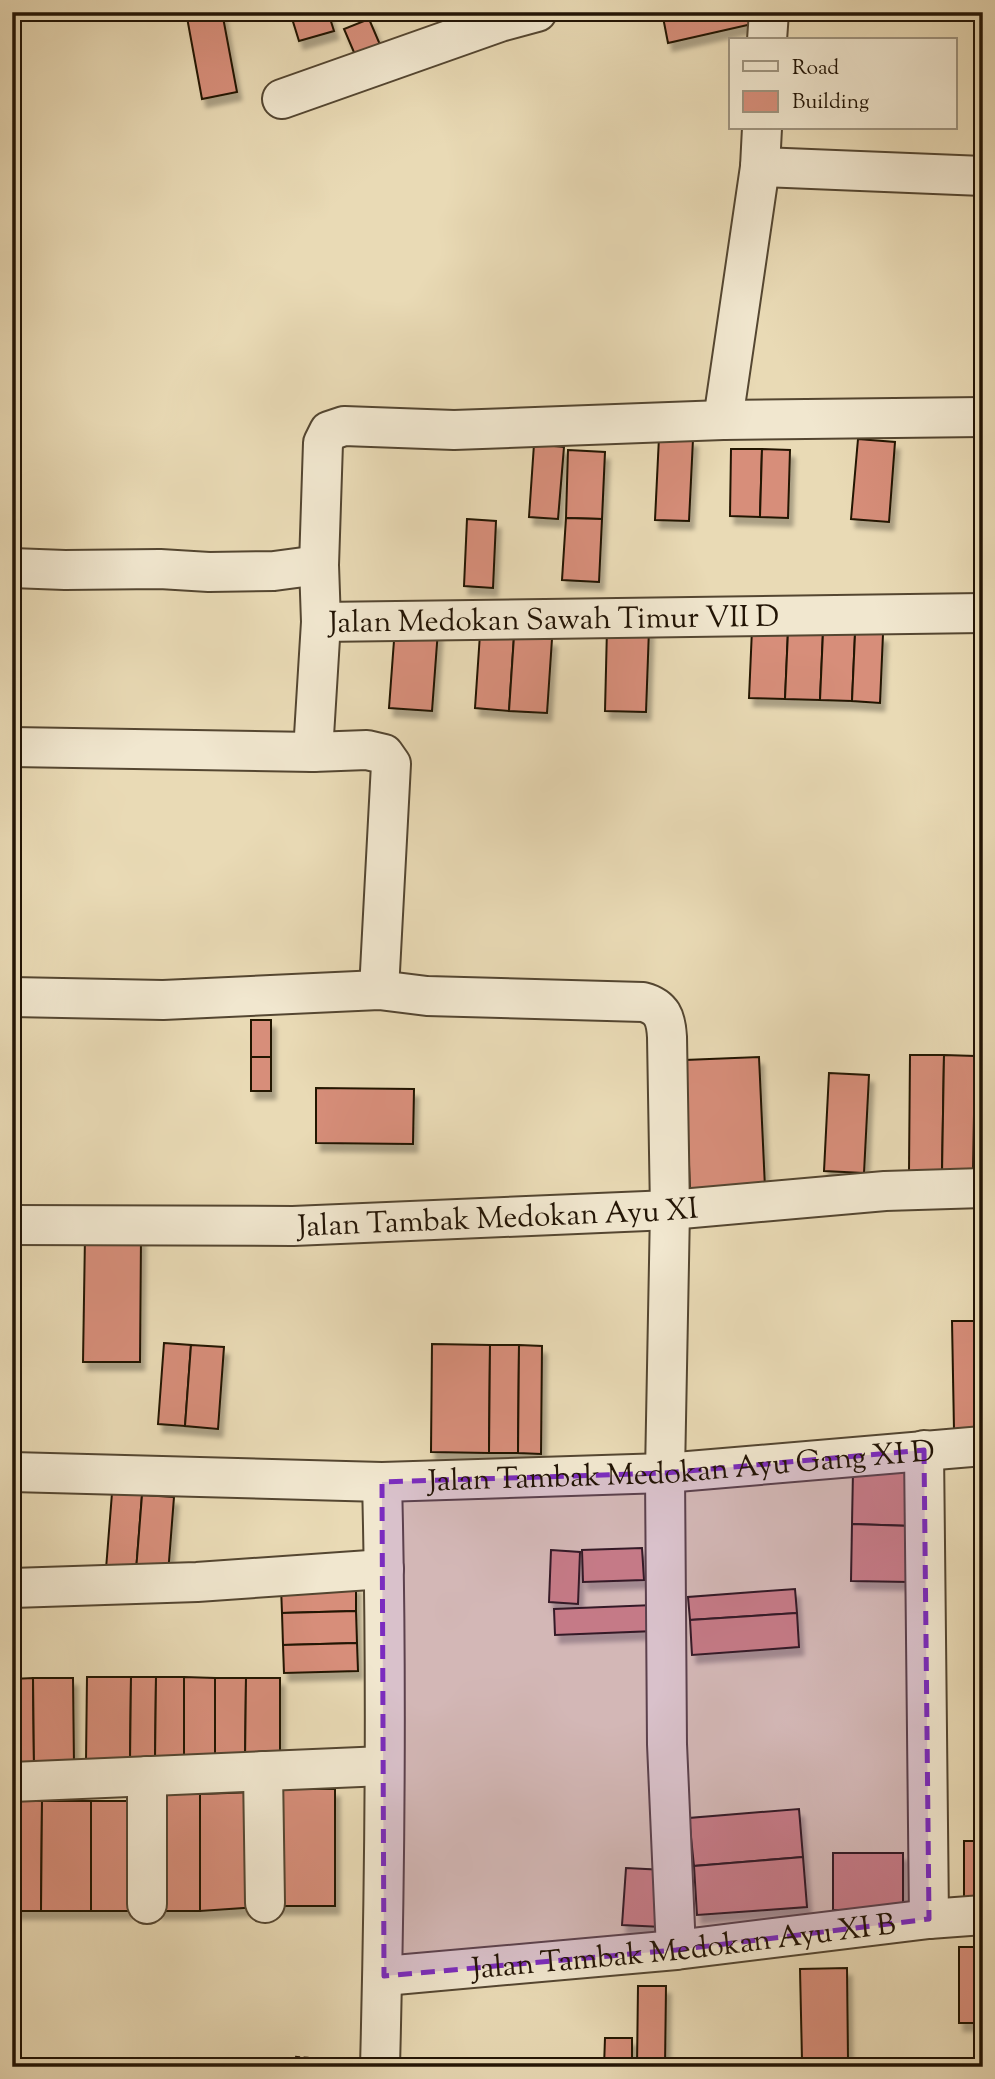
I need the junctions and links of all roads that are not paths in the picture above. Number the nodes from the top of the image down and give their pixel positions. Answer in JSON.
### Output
{"nodes":[{"id":1,"x":537,"y":12,"type":"edge"},
{"id":2,"x":769,"y":12,"type":"edge"},
{"id":3,"x":767,"y":38,"type":"edge"},
{"id":4,"x":282,"y":99,"type":"dead end"},
{"id":5,"x":762,"y":130,"type":"edge"},
{"id":6,"x":760,"y":167,"type":"junction"},
{"id":7,"x":983,"y":176,"type":"edge"},
{"id":8,"x":983,"y":417,"type":"edge"},
{"id":9,"x":723,"y":420,"type":"junction"},
{"id":10,"x":319,"y":565,"type":"junction"},
{"id":11,"x":12,"y":568,"type":"edge"},
{"id":12,"x":983,"y":613,"type":"edge"},
{"id":13,"x":321,"y":622,"type":"junction"},
{"id":14,"x":12,"y":747,"type":"edge"},
{"id":15,"x":313,"y":752,"type":"junction"},
{"id":16,"x":379,"y":990,"type":"junction"},
{"id":17,"x":12,"y":997,"type":"edge"},
{"id":18,"x":983,"y":1188,"type":"edge"},
{"id":19,"x":670,"y":1210,"type":"junction"},
{"id":20,"x":12,"y":1226,"type":"edge"},
{"id":21,"x":983,"y":1446,"type":"edge"},
{"id":22,"x":924,"y":1450,"type":"junction"},
{"id":23,"x":12,"y":1472,"type":"edge"},
{"id":24,"x":665,"y":1473,"type":"junction"},
{"id":25,"x":382,"y":1482,"type":"junction"},
{"id":26,"x":384,"y":1569,"type":"junction"},
{"id":27,"x":12,"y":1588,"type":"edge"},
{"id":28,"x":384,"y":1766,"type":"junction"},
{"id":29,"x":263,"y":1771,"type":"junction"},
{"id":30,"x":147,"y":1776,"type":"junction"},
{"id":31,"x":12,"y":1782,"type":"edge"},
{"id":32,"x":265,"y":1903,"type":"dead end"},
{"id":33,"x":147,"y":1904,"type":"dead end"},
{"id":34,"x":983,"y":1915,"type":"edge"},
{"id":35,"x":929,"y":1919,"type":"junction"},
{"id":36,"x":676,"y":1950,"type":"junction"},
{"id":37,"x":384,"y":1976,"type":"junction"},
{"id":38,"x":380,"y":2065,"type":"edge"}],
"edges":[{"from":1,"to":4,"type":"street"},
{"from":2,"to":3,"type":"street"},
{"from":5,"to":6,"type":"street"},
{"from":6,"to":7,"type":"street"},
{"from":6,"to":9,"type":"street"},
{"from":8,"to":9,"type":"street"},
{"from":9,"to":10,"type":"street"},
{"from":10,"to":11,"type":"street","name":"Jalan Medokan Sawah Timur VII D"},
{"from":10,"to":13,"type":"street","name":"Jalan Medokan Sawah Timur VII D"},
{"from":12,"to":13,"type":"street","name":"Jalan Medokan Sawah Timur VII D"},
{"from":13,"to":15,"type":"street"},
{"from":14,"to":15,"type":"street"},
{"from":15,"to":16,"type":"street"},
{"from":16,"to":17,"type":"street"},
{"from":16,"to":19,"type":"street"},
{"from":18,"to":19,"type":"street","name":"Jalan Tambak Medokan Ayu XI"},
{"from":19,"to":20,"type":"street","name":"Jalan Tambak Medokan Ayu XI"},
{"from":19,"to":24,"type":"street"},
{"from":21,"to":22,"type":"street","name":"Jalan Tambak Medokan Ayu Gang XI D"},
{"from":22,"to":24,"type":"street","name":"Jalan Tambak Medokan Ayu Gang XI D"},
{"from":22,"to":35,"type":"street"},
{"from":23,"to":25,"type":"street","name":"Jalan Tambak Medokan Ayu Gang XI D"},
{"from":24,"to":25,"type":"street","name":"Jalan Tambak Medokan Ayu Gang XI D"},
{"from":24,"to":36,"type":"street"},
{"from":25,"to":26,"type":"street"},
{"from":26,"to":27,"type":"street"},
{"from":26,"to":28,"type":"street"},
{"from":28,"to":29,"type":"street"},
{"from":28,"to":37,"type":"street"},
{"from":29,"to":30,"type":"street"},
{"from":29,"to":32,"type":"street"},
{"from":30,"to":31,"type":"street"},
{"from":30,"to":33,"type":"street"},
{"from":34,"to":35,"type":"street","name":"Jalan Tambak Medokan Ayu XI B"},
{"from":35,"to":36,"type":"street","name":"Jalan Tambak Medokan Ayu XI B"},
{"from":36,"to":37,"type":"street","name":"Jalan Tambak Medokan Ayu XI B"},
{"from":37,"to":38,"type":"street"}]}
